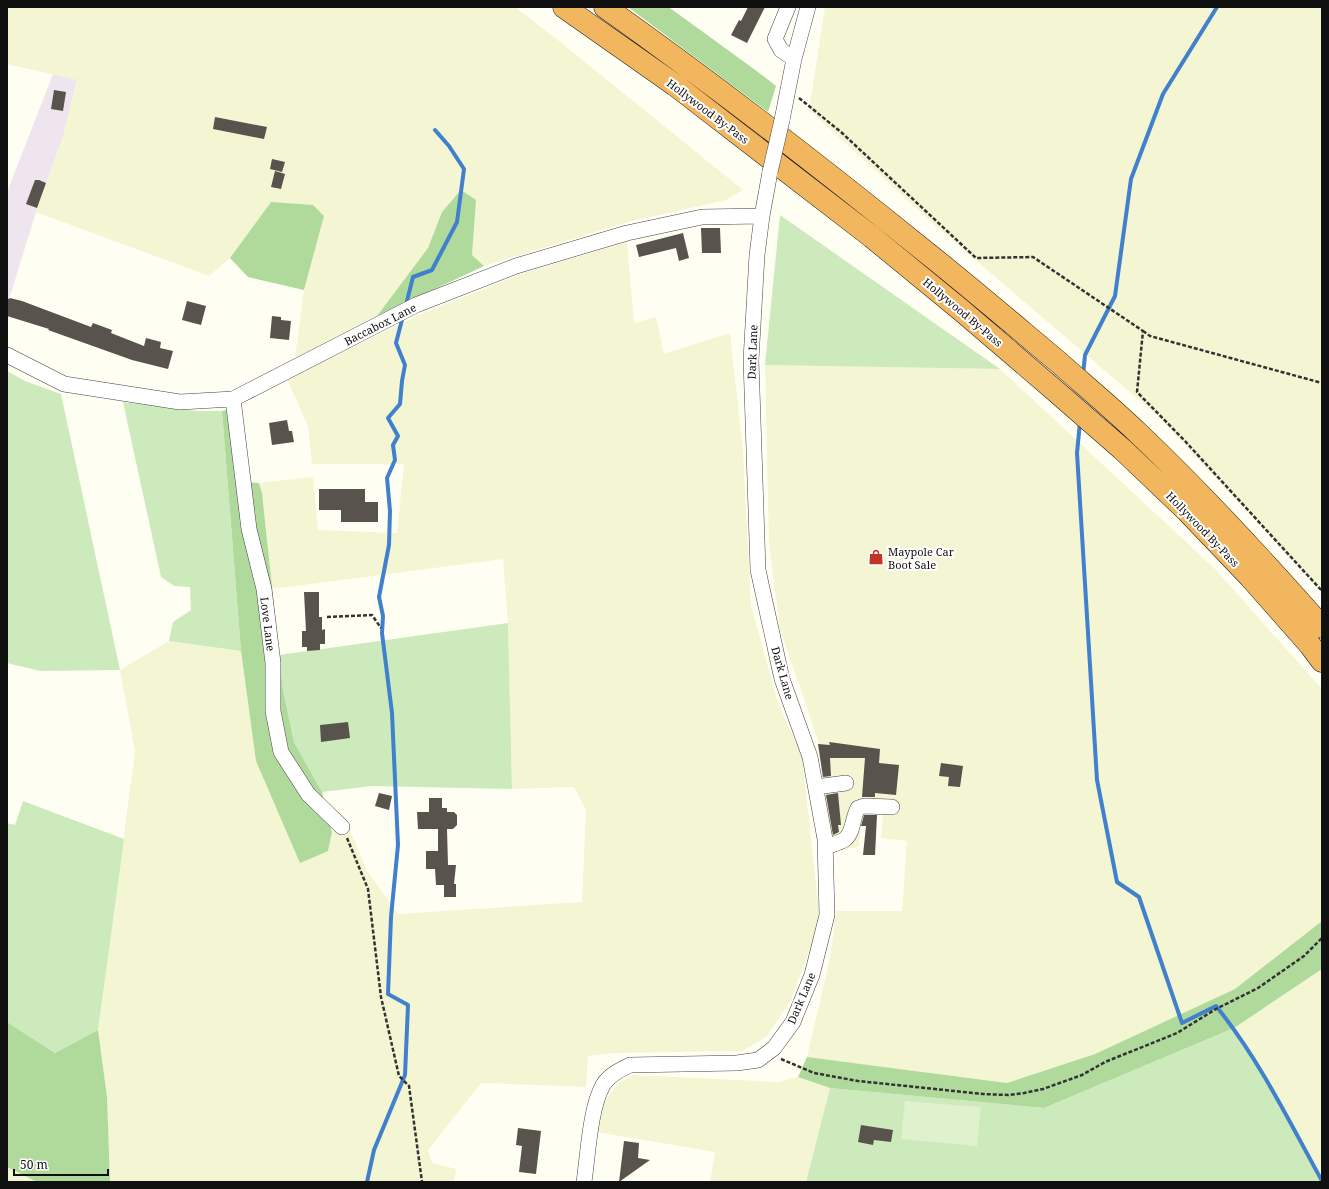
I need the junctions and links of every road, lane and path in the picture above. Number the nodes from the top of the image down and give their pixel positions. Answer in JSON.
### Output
{"nodes":[{"id":1,"x":564,"y":7,"type":"edge"},
{"id":2,"x":605,"y":7,"type":"edge"},
{"id":3,"x":788,"y":7,"type":"edge"},
{"id":4,"x":808,"y":7,"type":"edge"},
{"id":5,"x":794,"y":59,"type":"junction"},
{"id":6,"x":787,"y":89,"type":"junction"},
{"id":7,"x":762,"y":216,"type":"junction"},
{"id":8,"x":1143,"y":331,"type":"junction"},
{"id":9,"x":7,"y":355,"type":"edge"},
{"id":10,"x":1322,"y":383,"type":"edge"},
{"id":11,"x":233,"y":400,"type":"junction"},
{"id":12,"x":1322,"y":591,"type":"edge"},
{"id":13,"x":327,"y":617,"type":"dead end"},
{"id":14,"x":1322,"y":627,"type":"edge"},
{"id":15,"x":381,"y":628,"type":"dead end"},
{"id":16,"x":1322,"y":661,"type":"edge"},
{"id":17,"x":846,"y":783,"type":"dead end"},
{"id":18,"x":816,"y":787,"type":"junction"},
{"id":19,"x":892,"y":808,"type":"dead end"},
{"id":20,"x":342,"y":827,"type":"joint"},
{"id":21,"x":826,"y":847,"type":"junction"},
{"id":22,"x":1322,"y":938,"type":"edge"},
{"id":23,"x":774,"y":1048,"type":"junction"},
{"id":24,"x":422,"y":1182,"type":"edge"},
{"id":25,"x":584,"y":1182,"type":"edge"}],
"edges":[{"from":1,"to":16,"type":"highway","name":"Hollywood By-Pass"},
{"from":2,"to":14,"type":"highway","name":"Hollywood By-Pass"},
{"from":3,"to":5,"type":"street"},
{"from":4,"to":5,"type":"street","name":"Dark Lane"},
{"from":5,"to":6,"type":"street","name":"Dark Lane"},
{"from":6,"to":7,"type":"street","name":"Dark Lane","bridge":true},
{"from":6,"to":8,"type":"path"},
{"from":7,"to":11,"type":"street","name":"Baccabox Lane"},
{"from":7,"to":18,"type":"street","name":"Dark Lane"},
{"from":8,"to":10,"type":"path"},
{"from":8,"to":12,"type":"path"},
{"from":9,"to":11,"type":"street","name":"Baccabox Lane"},
{"from":11,"to":20,"type":"street","name":"Love Lane"},
{"from":13,"to":15,"type":"path"},
{"from":17,"to":18,"type":"street"},
{"from":18,"to":21,"type":"street","name":"Dark Lane"},
{"from":19,"to":21,"type":"street"},
{"from":20,"to":24,"type":"path"},
{"from":21,"to":23,"type":"street","name":"Dark Lane"},
{"from":22,"to":23,"type":"path"},
{"from":23,"to":25,"type":"street","name":"Dark Lane"}]}
